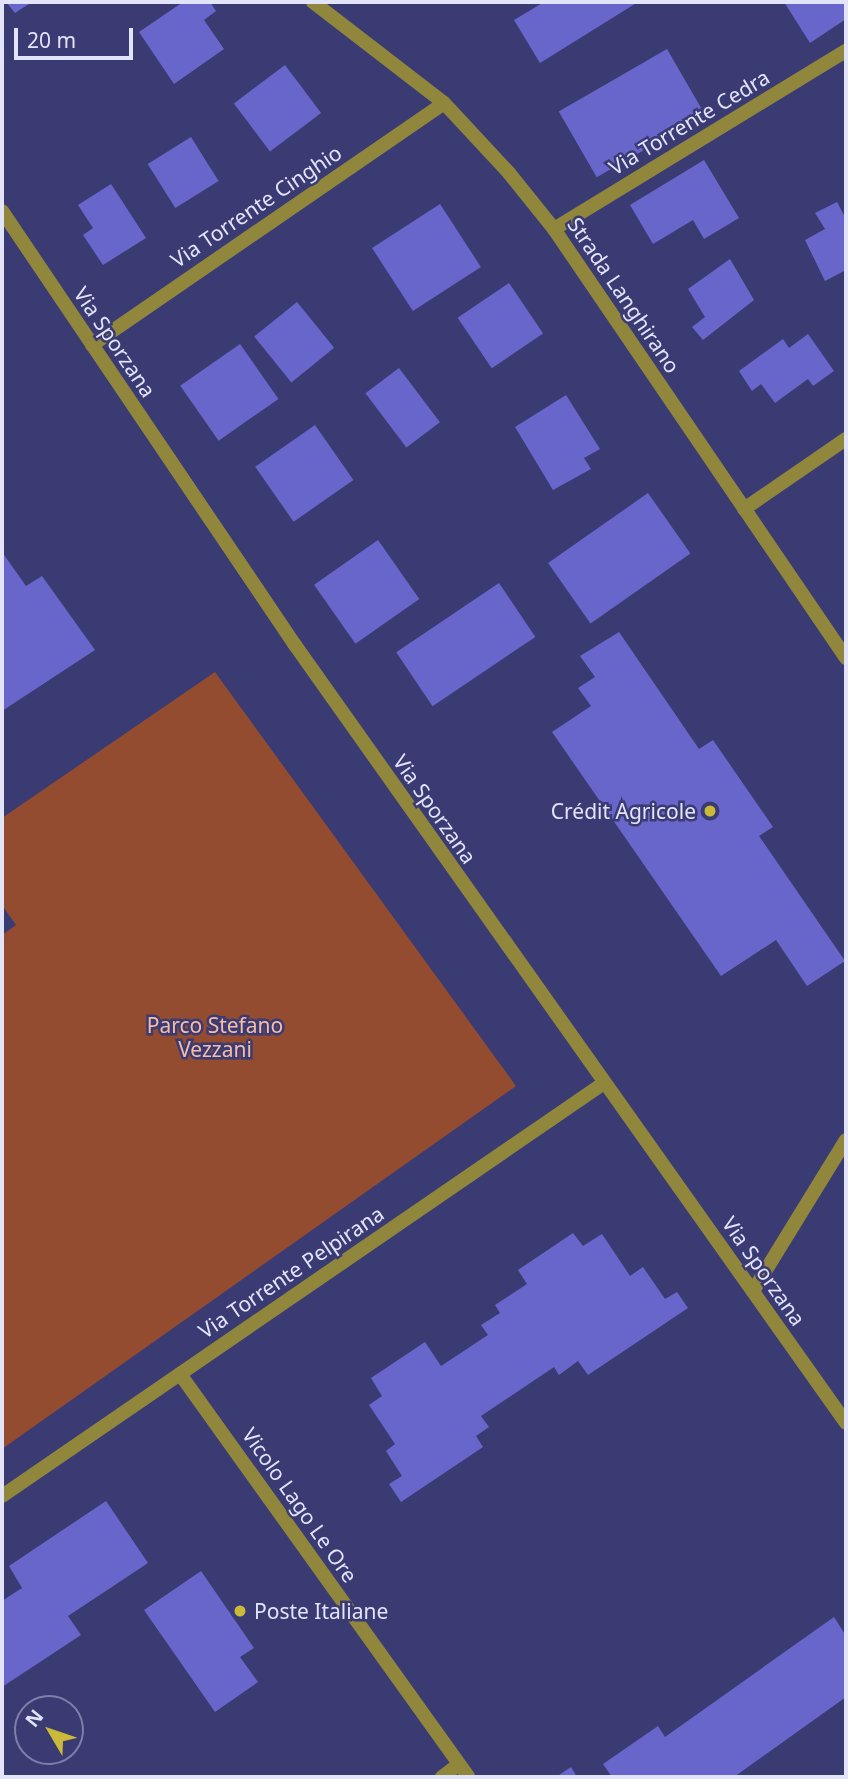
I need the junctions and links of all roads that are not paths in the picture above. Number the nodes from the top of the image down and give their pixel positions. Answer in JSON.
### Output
{"nodes":[{"id":1,"x":313,"y":2,"type":"edge"},
{"id":2,"x":846,"y":51,"type":"edge"},
{"id":3,"x":444,"y":103,"type":"junction"},
{"id":4,"x":2,"y":211,"type":"edge"},
{"id":5,"x":554,"y":229,"type":"junction"},
{"id":6,"x":92,"y":345,"type":"junction"},
{"id":7,"x":846,"y":439,"type":"edge"},
{"id":8,"x":744,"y":509,"type":"junction"},
{"id":9,"x":846,"y":659,"type":"edge"},
{"id":10,"x":604,"y":1083,"type":"junction"},
{"id":11,"x":846,"y":1140,"type":"edge"},
{"id":12,"x":753,"y":1291,"type":"junction"},
{"id":13,"x":180,"y":1374,"type":"junction"},
{"id":14,"x":846,"y":1423,"type":"edge"},
{"id":15,"x":2,"y":1496,"type":"edge"},
{"id":16,"x":458,"y":1764,"type":"junction"},
{"id":17,"x":442,"y":1777,"type":"edge"},
{"id":18,"x":468,"y":1777,"type":"edge"}],
"edges":[{"from":1,"to":3,"type":"street","name":"Strada Langhirano"},
{"from":2,"to":5,"type":"street","name":"Via Torrente Cedra"},
{"from":3,"to":5,"type":"street","name":"Strada Langhirano"},
{"from":3,"to":6,"type":"street","name":"Via Torrente Cinghio"},
{"from":4,"to":6,"type":"street","name":"Via Sporzana"},
{"from":5,"to":8,"type":"street","name":"Strada Langhirano"},
{"from":6,"to":10,"type":"street","name":"Via Sporzana"},
{"from":7,"to":8,"type":"street"},
{"from":8,"to":9,"type":"street","name":"Strada Langhirano"},
{"from":10,"to":12,"type":"street","name":"Via Sporzana"},
{"from":10,"to":13,"type":"street","name":"Via Torrente Pelpirana"},
{"from":11,"to":12,"type":"street"},
{"from":12,"to":14,"type":"street","name":"Via Sporzana"},
{"from":13,"to":15,"type":"street","name":"Via Torrente Pelpirana"},
{"from":13,"to":16,"type":"street","name":"Vicolo Lago Le Ore"},
{"from":16,"to":17,"type":"street"},
{"from":16,"to":18,"type":"street","name":"Vicolo Lago Le Ore"}]}
